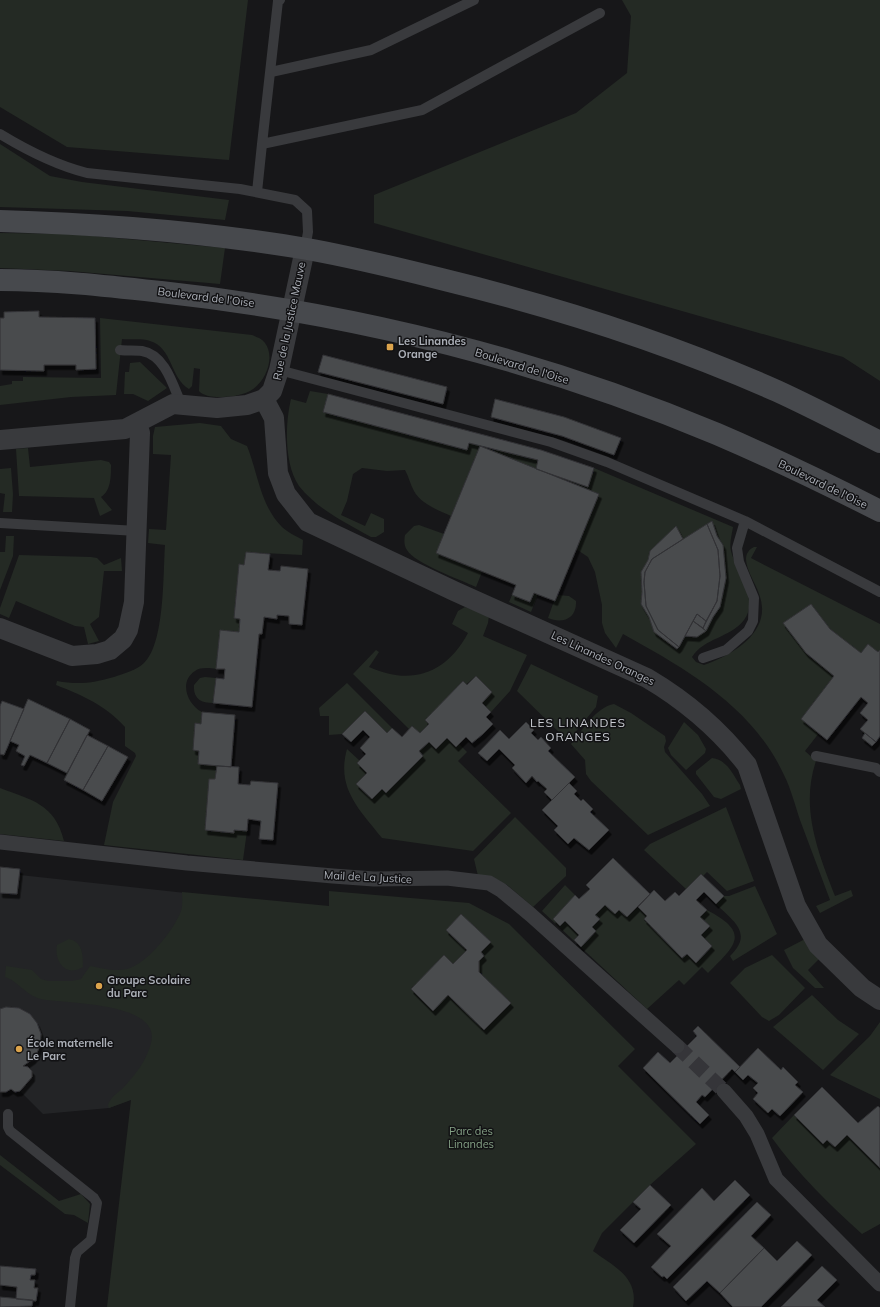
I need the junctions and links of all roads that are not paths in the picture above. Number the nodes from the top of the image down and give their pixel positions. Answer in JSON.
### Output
{"nodes":[{"id":1,"x":280,"y":0,"type":"edge"},
{"id":2,"x":474,"y":0,"type":"edge"},
{"id":3,"x":600,"y":13,"type":"dead end"},
{"id":4,"x":271,"y":72,"type":"junction"},
{"id":5,"x":0,"y":134,"type":"edge"},
{"id":6,"x":262,"y":144,"type":"junction"},
{"id":7,"x":257,"y":192,"type":"junction"},
{"id":8,"x":0,"y":221,"type":"edge"},
{"id":9,"x":305,"y":249,"type":"junction"},
{"id":10,"x":0,"y":280,"type":"edge"},
{"id":11,"x":292,"y":310,"type":"junction"},
{"id":12,"x":120,"y":350,"type":"dead end"},
{"id":13,"x":279,"y":370,"type":"junction"},
{"id":14,"x":264,"y":399,"type":"junction"},
{"id":15,"x":181,"y":404,"type":"junction"},
{"id":16,"x":137,"y":424,"type":"junction"},
{"id":17,"x":0,"y":440,"type":"edge"},
{"id":18,"x":880,"y":442,"type":"edge"},
{"id":19,"x":880,"y":511,"type":"edge"},
{"id":20,"x":745,"y":521,"type":"junction"},
{"id":21,"x":0,"y":523,"type":"edge"},
{"id":22,"x":137,"y":531,"type":"junction"},
{"id":23,"x":880,"y":592,"type":"edge"},
{"id":24,"x":0,"y":628,"type":"edge"},
{"id":25,"x":703,"y":658,"type":"dead end"},
{"id":26,"x":816,"y":756,"type":"dead end"},
{"id":27,"x":880,"y":772,"type":"edge"},
{"id":28,"x":0,"y":842,"type":"edge"},
{"id":29,"x":880,"y":1000,"type":"edge"},
{"id":30,"x":677,"y":1046,"type":"tunnel mouth"},
{"id":31,"x":724,"y":1091,"type":"tunnel mouth"},
{"id":32,"x":8,"y":1114,"type":"dead end"},
{"id":33,"x":880,"y":1284,"type":"edge"},
{"id":34,"x":70,"y":1307,"type":"edge"}],
"edges":[{"from":1,"to":4,"type":"lane"},
{"from":2,"to":4,"type":"lane"},
{"from":3,"to":6,"type":"lane"},
{"from":4,"to":6,"type":"lane"},
{"from":5,"to":7,"type":"lane"},
{"from":6,"to":7,"type":"lane"},
{"from":7,"to":9,"type":"lane"},
{"from":8,"to":9,"type":"main road"},
{"from":9,"to":11,"type":"street","name":"Rue de la Justice Mauve"},
{"from":9,"to":18,"type":"main road"},
{"from":10,"to":11,"type":"main road","name":"Boulevard de l'Oise"},
{"from":11,"to":13,"type":"street","name":"Rue de la Justice Mauve"},
{"from":11,"to":19,"type":"main road","name":"Boulevard de l'Oise"},
{"from":12,"to":15,"type":"lane"},
{"from":13,"to":14,"type":"street","name":"Rue de la Justice Mauve"},
{"from":13,"to":20,"type":"lane"},
{"from":14,"to":15,"type":"street"},
{"from":14,"to":29,"type":"street","name":"Les Linandes Oranges"},
{"from":15,"to":16,"type":"street"},
{"from":16,"to":17,"type":"street"},
{"from":16,"to":22,"type":"street"},
{"from":20,"to":23,"type":"lane"},
{"from":20,"to":25,"type":"lane"},
{"from":21,"to":22,"type":"lane"},
{"from":22,"to":24,"type":"street"},
{"from":26,"to":27,"type":"lane"},
{"from":28,"to":30,"type":"street","name":"Mail de La Justice"},
{"from":31,"to":33,"type":"street"},
{"from":32,"to":34,"type":"lane"}]}
